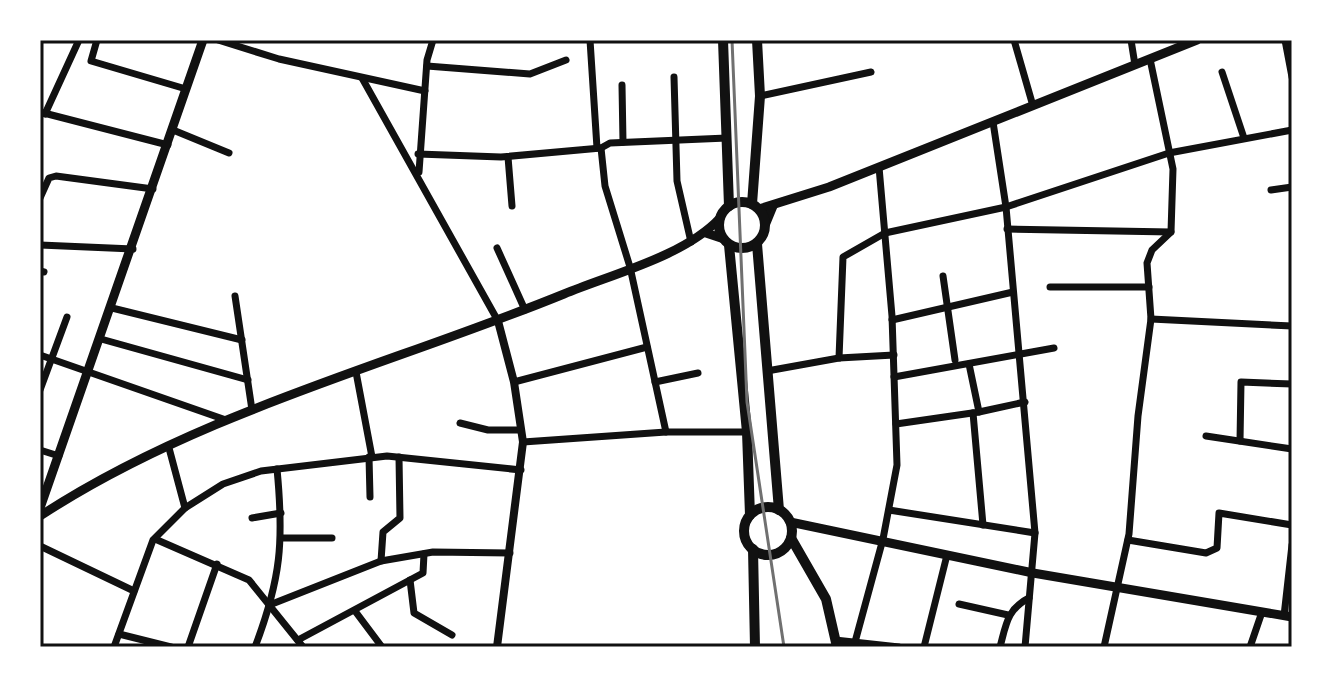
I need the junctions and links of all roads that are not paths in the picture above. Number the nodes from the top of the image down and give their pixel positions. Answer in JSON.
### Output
{"nodes":[{"id":1,"x":79,"y":40,"type":"edge"},
{"id":2,"x":97,"y":40,"type":"edge"},
{"id":3,"x":203,"y":40,"type":"edge"},
{"id":4,"x":218,"y":40,"type":"edge"},
{"id":5,"x":433,"y":40,"type":"edge"},
{"id":6,"x":590,"y":40,"type":"edge"},
{"id":7,"x":723,"y":40,"type":"edge"},
{"id":8,"x":757,"y":40,"type":"edge"},
{"id":9,"x":1014,"y":40,"type":"edge"},
{"id":10,"x":1131,"y":40,"type":"edge"},
{"id":11,"x":1197,"y":40,"type":"edge"},
{"id":12,"x":1285,"y":40,"type":"edge"},
{"id":13,"x":1150,"y":59,"type":"junction"},
{"id":14,"x":566,"y":60,"type":"dead end"},
{"id":15,"x":1135,"y":65,"type":"junction"},
{"id":16,"x":427,"y":66,"type":"junction"},
{"id":17,"x":871,"y":72,"type":"dead end"},
{"id":18,"x":1222,"y":72,"type":"dead end"},
{"id":19,"x":674,"y":77,"type":"dead end"},
{"id":20,"x":1292,"y":77,"type":"edge"},
{"id":21,"x":362,"y":78,"type":"junction"},
{"id":22,"x":622,"y":85,"type":"dead end"},
{"id":23,"x":186,"y":89,"type":"junction"},
{"id":24,"x":425,"y":91,"type":"junction"},
{"id":25,"x":760,"y":96,"type":"junction"},
{"id":26,"x":1033,"y":106,"type":"junction"},
{"id":27,"x":43,"y":113,"type":"edge"},
{"id":28,"x":993,"y":122,"type":"junction"},
{"id":29,"x":173,"y":130,"type":"junction"},
{"id":30,"x":1292,"y":130,"type":"edge"},
{"id":31,"x":727,"y":138,"type":"junction"},
{"id":32,"x":1244,"y":138,"type":"junction"},
{"id":33,"x":673,"y":140,"type":"junction"},
{"id":34,"x":623,"y":142,"type":"junction"},
{"id":35,"x":168,"y":145,"type":"junction"},
{"id":36,"x":599,"y":148,"type":"junction"},
{"id":37,"x":229,"y":153,"type":"dead end"},
{"id":38,"x":1169,"y":153,"type":"junction"},
{"id":39,"x":418,"y":154,"type":"junction"},
{"id":40,"x":508,"y":157,"type":"junction"},
{"id":41,"x":879,"y":167,"type":"junction"},
{"id":42,"x":419,"y":174,"type":"junction"},
{"id":43,"x":1292,"y":187,"type":"edge"},
{"id":44,"x":153,"y":189,"type":"junction"},
{"id":45,"x":1271,"y":190,"type":"dead end"},
{"id":46,"x":40,"y":198,"type":"edge"},
{"id":47,"x":512,"y":206,"type":"dead end"},
{"id":48,"x":729,"y":206,"type":"junction"},
{"id":49,"x":756,"y":206,"type":"junction"},
{"id":50,"x":773,"y":206,"type":"junction"},
{"id":51,"x":1006,"y":207,"type":"junction"},
{"id":52,"x":720,"y":218,"type":"junction"},
{"id":53,"x":766,"y":223,"type":"junction"},
{"id":54,"x":1007,"y":229,"type":"junction"},
{"id":55,"x":1171,"y":232,"type":"junction"},
{"id":56,"x":706,"y":233,"type":"junction"},
{"id":57,"x":885,"y":233,"type":"junction"},
{"id":58,"x":691,"y":242,"type":"junction"},
{"id":59,"x":726,"y":242,"type":"junction"},
{"id":60,"x":757,"y":244,"type":"junction"},
{"id":61,"x":40,"y":245,"type":"edge"},
{"id":62,"x":497,"y":248,"type":"dead end"},
{"id":63,"x":133,"y":249,"type":"junction"},
{"id":64,"x":630,"y":267,"type":"junction"},
{"id":65,"x":943,"y":276,"type":"dead end"},
{"id":66,"x":1050,"y":287,"type":"dead end"},
{"id":67,"x":1149,"y":287,"type":"junction"},
{"id":68,"x":1013,"y":292,"type":"junction"},
{"id":69,"x":235,"y":296,"type":"dead end"},
{"id":70,"x":112,"y":308,"type":"junction"},
{"id":71,"x":525,"y":310,"type":"junction"},
{"id":72,"x":949,"y":310,"type":"junction"},
{"id":73,"x":67,"y":317,"type":"dead end"},
{"id":74,"x":1151,"y":319,"type":"junction"},
{"id":75,"x":892,"y":320,"type":"junction"},
{"id":76,"x":498,"y":321,"type":"junction"},
{"id":77,"x":1292,"y":326,"type":"edge"},
{"id":78,"x":101,"y":339,"type":"junction"},
{"id":79,"x":242,"y":340,"type":"junction"},
{"id":80,"x":647,"y":347,"type":"junction"},
{"id":81,"x":1054,"y":348,"type":"dead end"},
{"id":82,"x":1018,"y":353,"type":"junction"},
{"id":83,"x":40,"y":355,"type":"edge"},
{"id":84,"x":894,"y":355,"type":"junction"},
{"id":85,"x":839,"y":358,"type":"junction"},
{"id":86,"x":52,"y":359,"type":"junction"},
{"id":87,"x":955,"y":360,"type":"dead end"},
{"id":88,"x":969,"y":364,"type":"junction"},
{"id":89,"x":767,"y":371,"type":"junction"},
{"id":90,"x":356,"y":372,"type":"junction"},
{"id":91,"x":89,"y":373,"type":"junction"},
{"id":92,"x":698,"y":373,"type":"dead end"},
{"id":93,"x":894,"y":377,"type":"junction"},
{"id":94,"x":248,"y":380,"type":"junction"},
{"id":95,"x":514,"y":382,"type":"junction"},
{"id":96,"x":655,"y":382,"type":"junction"},
{"id":97,"x":1292,"y":384,"type":"edge"},
{"id":98,"x":40,"y":390,"type":"edge"},
{"id":99,"x":1025,"y":402,"type":"junction"},
{"id":100,"x":252,"y":410,"type":"junction"},
{"id":101,"x":976,"y":412,"type":"junction"},
{"id":102,"x":228,"y":421,"type":"junction"},
{"id":103,"x":460,"y":423,"type":"dead end"},
{"id":104,"x":896,"y":424,"type":"junction"},
{"id":105,"x":521,"y":430,"type":"junction"},
{"id":106,"x":666,"y":432,"type":"junction"},
{"id":107,"x":747,"y":432,"type":"junction"},
{"id":108,"x":1206,"y":436,"type":"dead end"},
{"id":109,"x":1240,"y":441,"type":"junction"},
{"id":110,"x":523,"y":442,"type":"junction"},
{"id":111,"x":169,"y":448,"type":"junction"},
{"id":112,"x":1292,"y":449,"type":"edge"},
{"id":113,"x":40,"y":450,"type":"edge"},
{"id":114,"x":59,"y":456,"type":"junction"},
{"id":115,"x":371,"y":457,"type":"junction"},
{"id":116,"x":399,"y":457,"type":"junction"},
{"id":117,"x":277,"y":469,"type":"junction"},
{"id":118,"x":521,"y":470,"type":"junction"},
{"id":119,"x":370,"y":497,"type":"dead end"},
{"id":120,"x":40,"y":508,"type":"edge"},
{"id":121,"x":185,"y":508,"type":"junction"},
{"id":122,"x":779,"y":510,"type":"junction"},
{"id":123,"x":889,"y":510,"type":"junction"},
{"id":124,"x":281,"y":513,"type":"junction"},
{"id":125,"x":750,"y":515,"type":"junction"},
{"id":126,"x":40,"y":516,"type":"edge"},
{"id":127,"x":252,"y":518,"type":"dead end"},
{"id":128,"x":790,"y":522,"type":"junction"},
{"id":129,"x":983,"y":525,"type":"junction"},
{"id":130,"x":1292,"y":525,"type":"edge"},
{"id":131,"x":1035,"y":533,"type":"junction"},
{"id":132,"x":282,"y":538,"type":"junction"},
{"id":133,"x":332,"y":538,"type":"dead end"},
{"id":134,"x":791,"y":538,"type":"junction"},
{"id":135,"x":155,"y":539,"type":"junction"},
{"id":136,"x":883,"y":539,"type":"junction"},
{"id":137,"x":1128,"y":540,"type":"junction"},
{"id":138,"x":1292,"y":545,"type":"edge"},
{"id":139,"x":40,"y":546,"type":"edge"},
{"id":140,"x":753,"y":549,"type":"junction"},
{"id":141,"x":510,"y":553,"type":"junction"},
{"id":142,"x":424,"y":554,"type":"junction"},
{"id":143,"x":947,"y":555,"type":"junction"},
{"id":144,"x":381,"y":561,"type":"junction"},
{"id":145,"x":217,"y":564,"type":"junction"},
{"id":146,"x":1033,"y":573,"type":"junction"},
{"id":147,"x":410,"y":580,"type":"junction"},
{"id":148,"x":1117,"y":588,"type":"junction"},
{"id":149,"x":134,"y":591,"type":"junction"},
{"id":150,"x":1029,"y":598,"type":"junction"},
{"id":151,"x":272,"y":604,"type":"junction"},
{"id":152,"x":959,"y":604,"type":"dead end"},
{"id":153,"x":355,"y":611,"type":"junction"},
{"id":154,"x":1262,"y":612,"type":"junction"},
{"id":155,"x":1008,"y":615,"type":"junction"},
{"id":156,"x":1288,"y":616,"type":"edge"},
{"id":157,"x":119,"y":634,"type":"junction"},
{"id":158,"x":452,"y":635,"type":"dead end"},
{"id":159,"x":855,"y":642,"type":"junction"},
{"id":160,"x":300,"y":643,"type":"edge"},
{"id":161,"x":836,"y":643,"type":"edge"},
{"id":162,"x":114,"y":647,"type":"edge"},
{"id":163,"x":171,"y":647,"type":"edge"},
{"id":164,"x":188,"y":647,"type":"edge"},
{"id":165,"x":255,"y":647,"type":"edge"},
{"id":166,"x":382,"y":647,"type":"edge"},
{"id":167,"x":497,"y":647,"type":"edge"},
{"id":168,"x":755,"y":647,"type":"edge"},
{"id":169,"x":899,"y":647,"type":"edge"},
{"id":170,"x":924,"y":647,"type":"edge"},
{"id":171,"x":1000,"y":647,"type":"edge"},
{"id":172,"x":1025,"y":647,"type":"edge"},
{"id":173,"x":1104,"y":647,"type":"edge"},
{"id":174,"x":1250,"y":647,"type":"edge"}],
"edges":[{"from":1,"to":27,"type":"street"},
{"from":2,"to":23,"type":"street"},
{"from":3,"to":23,"type":"main road"},
{"from":4,"to":21,"type":"street"},
{"from":5,"to":16,"type":"street"},
{"from":6,"to":36,"type":"street"},
{"from":7,"to":31,"type":"main road"},
{"from":8,"to":25,"type":"main road"},
{"from":9,"to":26,"type":"street"},
{"from":10,"to":15,"type":"street"},
{"from":11,"to":13,"type":"main road"},
{"from":12,"to":20,"type":"street"},
{"from":13,"to":15,"type":"main road"},
{"from":13,"to":38,"type":"street"},
{"from":14,"to":16,"type":"street"},
{"from":15,"to":26,"type":"main road"},
{"from":16,"to":24,"type":"street"},
{"from":17,"to":25,"type":"street"},
{"from":18,"to":32,"type":"street"},
{"from":19,"to":33,"type":"street"},
{"from":21,"to":24,"type":"street"},
{"from":21,"to":42,"type":"street"},
{"from":22,"to":34,"type":"street"},
{"from":23,"to":29,"type":"main road"},
{"from":24,"to":39,"type":"street"},
{"from":25,"to":49,"type":"main road"},
{"from":26,"to":28,"type":"main road"},
{"from":27,"to":35,"type":"street"},
{"from":28,"to":41,"type":"main road"},
{"from":28,"to":51,"type":"street"},
{"from":29,"to":35,"type":"main road"},
{"from":29,"to":37,"type":"street"},
{"from":30,"to":32,"type":"street"},
{"from":31,"to":33,"type":"street"},
{"from":31,"to":48,"type":"main road"},
{"from":32,"to":38,"type":"street"},
{"from":33,"to":34,"type":"street"},
{"from":33,"to":58,"type":"street"},
{"from":34,"to":36,"type":"street"},
{"from":35,"to":44,"type":"main road"},
{"from":36,"to":40,"type":"street"},
{"from":36,"to":64,"type":"street"},
{"from":38,"to":51,"type":"street"},
{"from":38,"to":55,"type":"street"},
{"from":39,"to":40,"type":"street"},
{"from":39,"to":42,"type":"street"},
{"from":40,"to":47,"type":"street"},
{"from":41,"to":50,"type":"main road"},
{"from":41,"to":57,"type":"street"},
{"from":42,"to":76,"type":"street"},
{"from":43,"to":45,"type":"street"},
{"from":44,"to":46,"type":"street"},
{"from":44,"to":63,"type":"main road"},
{"from":48,"to":49,"type":"main road"},
{"from":48,"to":52,"type":"main road"},
{"from":49,"to":50,"type":"main road"},
{"from":49,"to":53,"type":"main road"},
{"from":50,"to":53,"type":"main road"},
{"from":51,"to":54,"type":"street"},
{"from":51,"to":57,"type":"street"},
{"from":52,"to":56,"type":"main road"},
{"from":52,"to":59,"type":"main road"},
{"from":53,"to":60,"type":"main road"},
{"from":54,"to":55,"type":"street"},
{"from":54,"to":68,"type":"street"},
{"from":55,"to":67,"type":"street"},
{"from":56,"to":58,"type":"main road"},
{"from":56,"to":59,"type":"main road"},
{"from":57,"to":75,"type":"street"},
{"from":57,"to":85,"type":"street"},
{"from":58,"to":64,"type":"main road"},
{"from":59,"to":60,"type":"main road"},
{"from":59,"to":107,"type":"main road"},
{"from":60,"to":89,"type":"main road"},
{"from":61,"to":63,"type":"street"},
{"from":62,"to":71,"type":"street"},
{"from":63,"to":70,"type":"main road"},
{"from":64,"to":71,"type":"main road"},
{"from":64,"to":80,"type":"street"},
{"from":65,"to":72,"type":"street"},
{"from":66,"to":67,"type":"street"},
{"from":67,"to":74,"type":"street"},
{"from":68,"to":72,"type":"street"},
{"from":68,"to":82,"type":"street"},
{"from":69,"to":79,"type":"street"},
{"from":70,"to":78,"type":"main road"},
{"from":70,"to":79,"type":"street"},
{"from":71,"to":76,"type":"main road"},
{"from":72,"to":75,"type":"street"},
{"from":72,"to":87,"type":"street"},
{"from":73,"to":86,"type":"street"},
{"from":74,"to":77,"type":"street"},
{"from":74,"to":137,"type":"street"},
{"from":75,"to":84,"type":"street"},
{"from":76,"to":90,"type":"main road"},
{"from":76,"to":95,"type":"street"},
{"from":78,"to":91,"type":"main road"},
{"from":78,"to":94,"type":"street"},
{"from":79,"to":94,"type":"street"},
{"from":80,"to":95,"type":"street"},
{"from":80,"to":96,"type":"street"},
{"from":81,"to":82,"type":"street"},
{"from":82,"to":88,"type":"street"},
{"from":82,"to":99,"type":"street"},
{"from":83,"to":86,"type":"street"},
{"from":84,"to":85,"type":"street"},
{"from":84,"to":93,"type":"street"},
{"from":85,"to":89,"type":"street"},
{"from":86,"to":91,"type":"street"},
{"from":86,"to":98,"type":"street"},
{"from":88,"to":93,"type":"street"},
{"from":88,"to":101,"type":"street"},
{"from":89,"to":122,"type":"main road"},
{"from":90,"to":100,"type":"main road"},
{"from":90,"to":115,"type":"street"},
{"from":91,"to":102,"type":"street"},
{"from":91,"to":114,"type":"main road"},
{"from":92,"to":96,"type":"street"},
{"from":93,"to":104,"type":"street"},
{"from":94,"to":100,"type":"street"},
{"from":95,"to":105,"type":"street"},
{"from":96,"to":106,"type":"street"},
{"from":97,"to":109,"type":"street"},
{"from":99,"to":101,"type":"street"},
{"from":99,"to":131,"type":"street"},
{"from":100,"to":102,"type":"main road"},
{"from":101,"to":104,"type":"street"},
{"from":101,"to":129,"type":"street"},
{"from":102,"to":111,"type":"main road"},
{"from":103,"to":105,"type":"street"},
{"from":104,"to":123,"type":"street"},
{"from":105,"to":110,"type":"street"},
{"from":106,"to":107,"type":"street"},
{"from":106,"to":110,"type":"street"},
{"from":107,"to":125,"type":"main road"},
{"from":108,"to":109,"type":"street"},
{"from":109,"to":112,"type":"street"},
{"from":110,"to":118,"type":"street"},
{"from":111,"to":121,"type":"street"},
{"from":111,"to":126,"type":"main road"},
{"from":113,"to":114,"type":"street"},
{"from":114,"to":120,"type":"main road"},
{"from":115,"to":116,"type":"street"},
{"from":115,"to":117,"type":"street"},
{"from":115,"to":119,"type":"street"},
{"from":116,"to":118,"type":"street"},
{"from":116,"to":144,"type":"street"},
{"from":117,"to":121,"type":"street"},
{"from":117,"to":124,"type":"street"},
{"from":118,"to":141,"type":"street"},
{"from":121,"to":135,"type":"street"},
{"from":122,"to":125,"type":"main road"},
{"from":122,"to":128,"type":"main road"},
{"from":123,"to":129,"type":"street"},
{"from":123,"to":136,"type":"street"},
{"from":124,"to":127,"type":"street"},
{"from":124,"to":132,"type":"street"},
{"from":125,"to":140,"type":"main road"},
{"from":128,"to":134,"type":"main road"},
{"from":128,"to":136,"type":"main road"},
{"from":129,"to":131,"type":"street"},
{"from":130,"to":137,"type":"street"},
{"from":131,"to":146,"type":"street"},
{"from":132,"to":133,"type":"street"},
{"from":132,"to":151,"type":"street"},
{"from":134,"to":140,"type":"main road"},
{"from":134,"to":161,"type":"main road"},
{"from":135,"to":145,"type":"street"},
{"from":135,"to":149,"type":"street"},
{"from":136,"to":143,"type":"main road"},
{"from":136,"to":159,"type":"street"},
{"from":137,"to":148,"type":"street"},
{"from":138,"to":156,"type":"street"},
{"from":139,"to":149,"type":"street"},
{"from":140,"to":168,"type":"main road"},
{"from":141,"to":142,"type":"street"},
{"from":141,"to":167,"type":"street"},
{"from":142,"to":144,"type":"street"},
{"from":142,"to":147,"type":"street"},
{"from":143,"to":146,"type":"main road"},
{"from":143,"to":170,"type":"street"},
{"from":144,"to":151,"type":"street"},
{"from":145,"to":151,"type":"street"},
{"from":145,"to":164,"type":"street"},
{"from":146,"to":148,"type":"main road"},
{"from":146,"to":150,"type":"street"},
{"from":147,"to":153,"type":"street"},
{"from":147,"to":158,"type":"street"},
{"from":148,"to":154,"type":"main road"},
{"from":148,"to":173,"type":"street"},
{"from":149,"to":157,"type":"street"},
{"from":150,"to":155,"type":"street"},
{"from":150,"to":172,"type":"street"},
{"from":151,"to":160,"type":"street"},
{"from":151,"to":165,"type":"street"},
{"from":152,"to":155,"type":"street"},
{"from":153,"to":160,"type":"street"},
{"from":153,"to":166,"type":"street"},
{"from":154,"to":156,"type":"main road"},
{"from":154,"to":174,"type":"street"},
{"from":155,"to":171,"type":"street"},
{"from":157,"to":162,"type":"street"},
{"from":157,"to":163,"type":"street"},
{"from":159,"to":161,"type":"street"},
{"from":159,"to":169,"type":"street"}]}
